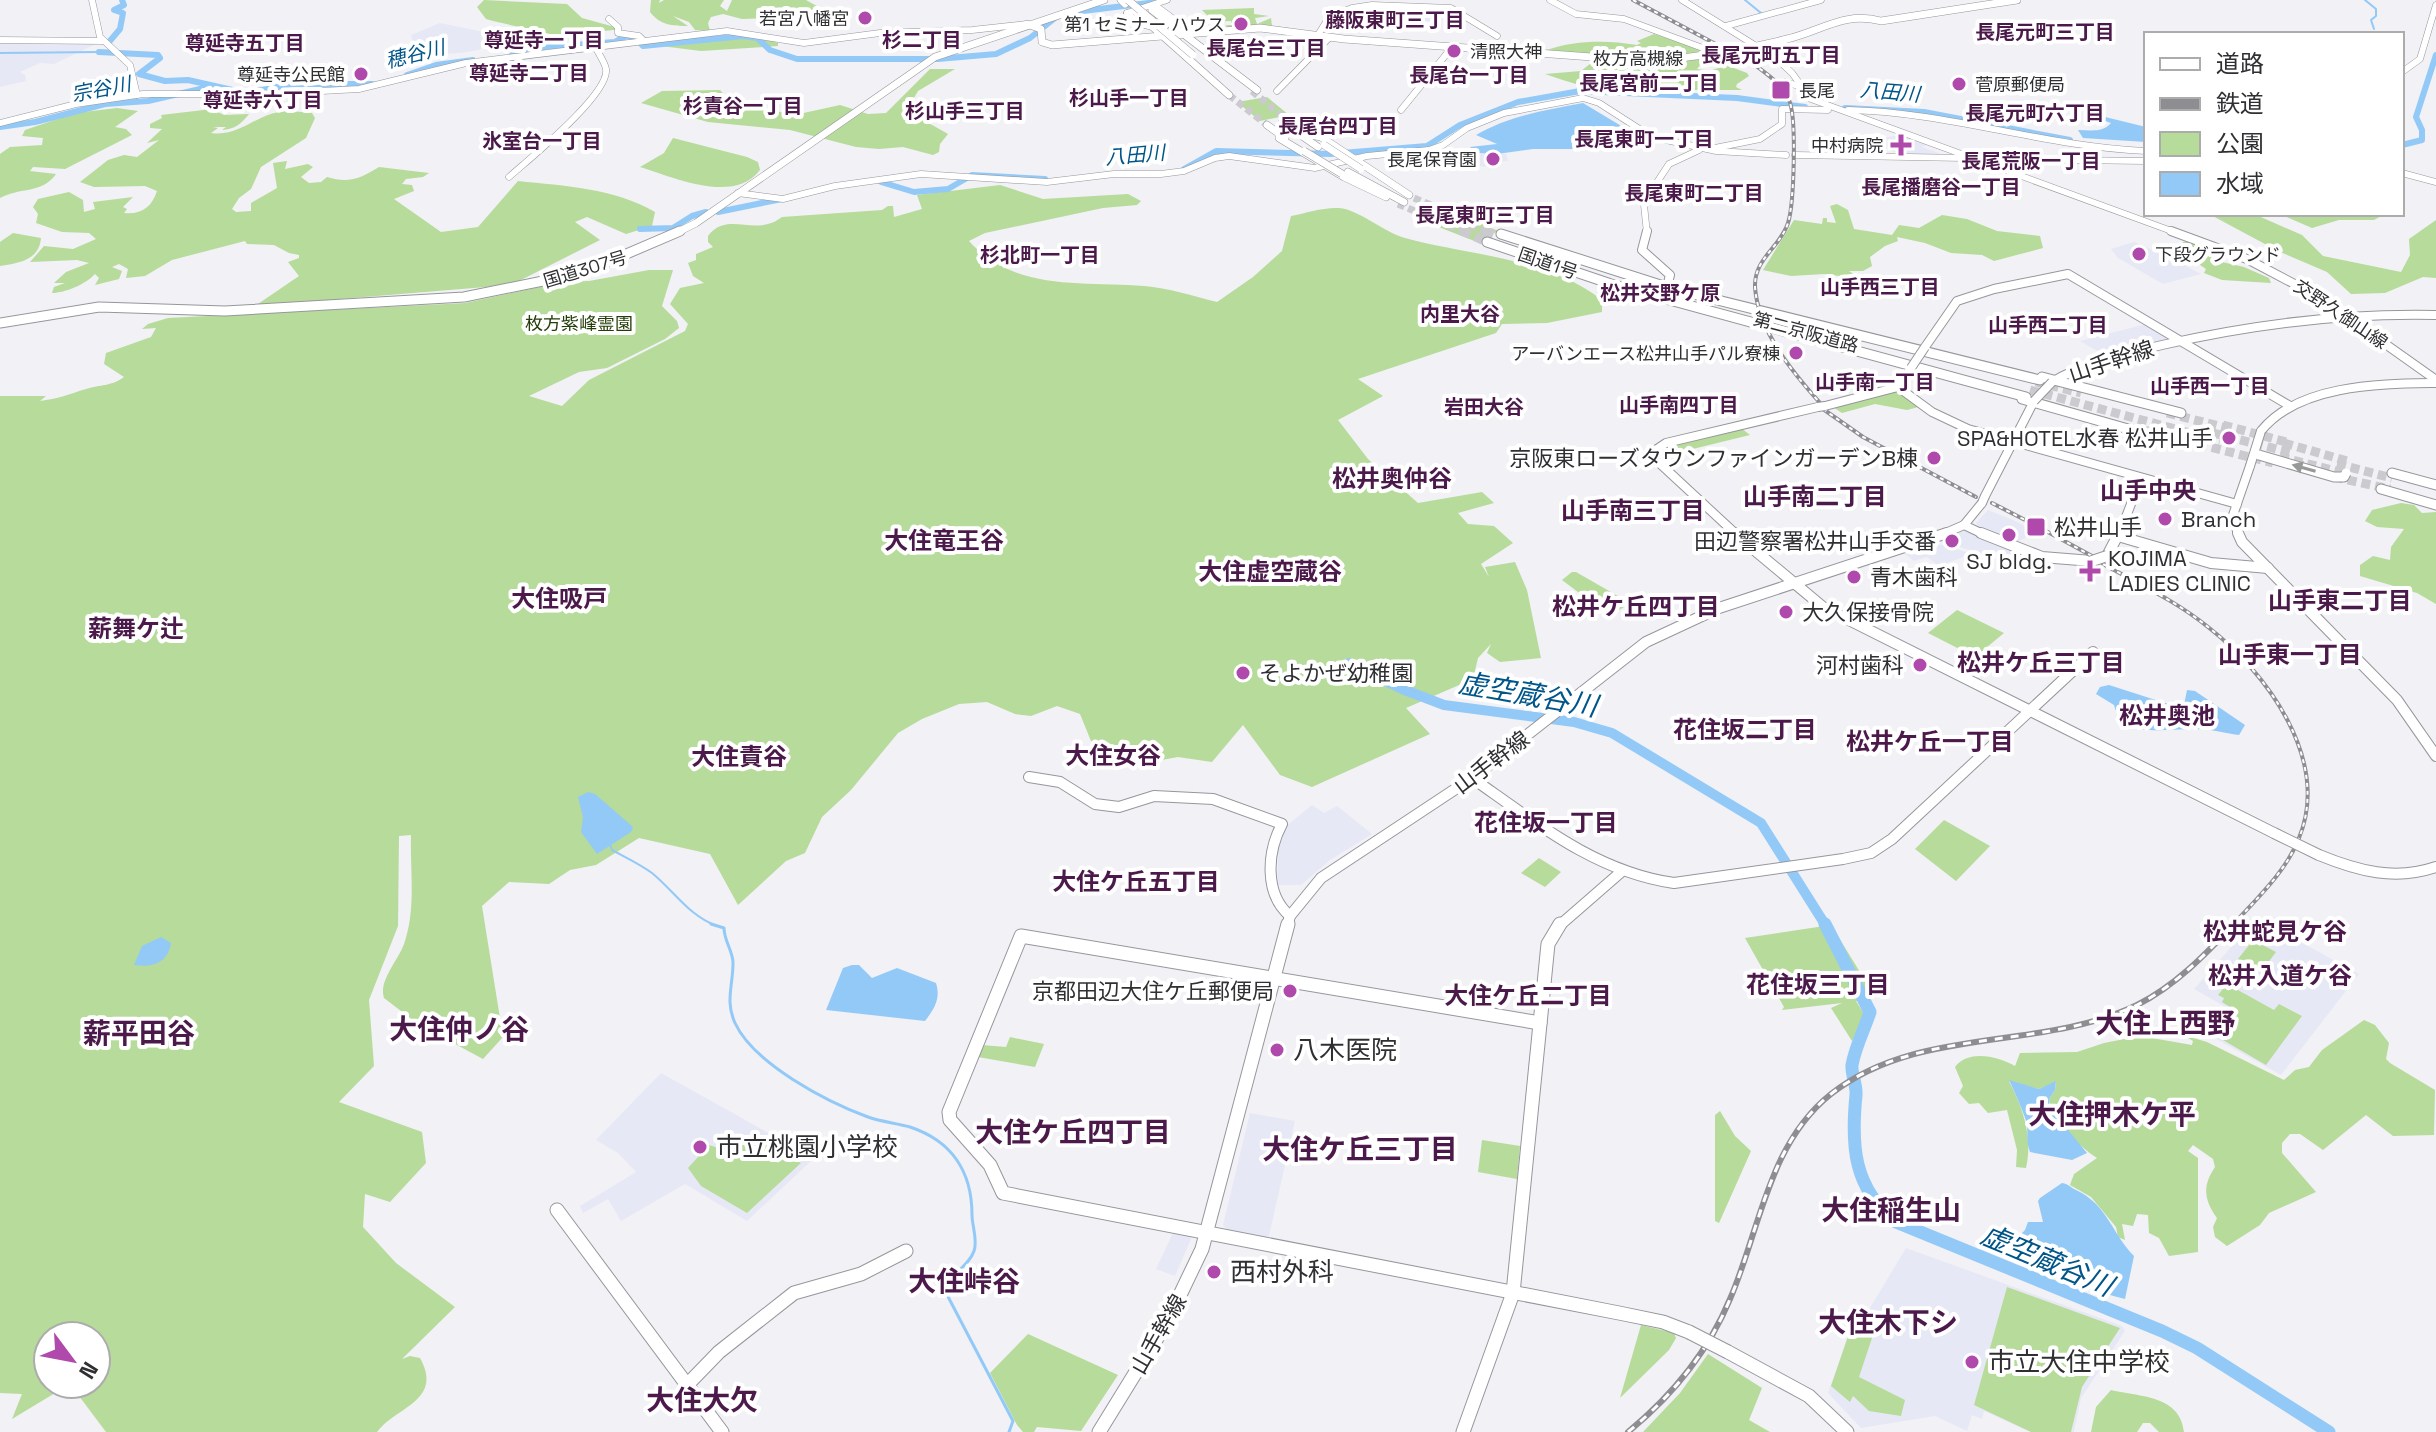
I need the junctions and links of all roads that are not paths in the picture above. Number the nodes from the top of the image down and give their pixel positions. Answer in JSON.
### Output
{"nodes":[{"id":1,"x":92,"y":0,"type":"edge"},
{"id":2,"x":1104,"y":0,"type":"edge"},
{"id":3,"x":1138,"y":0,"type":"edge"},
{"id":4,"x":1167,"y":0,"type":"edge"},
{"id":5,"x":1550,"y":0,"type":"edge"},
{"id":6,"x":1682,"y":0,"type":"edge"},
{"id":7,"x":1821,"y":0,"type":"edge"},
{"id":8,"x":2017,"y":0,"type":"edge"},
{"id":9,"x":1125,"y":1,"type":"edge"},
{"id":10,"x":2436,"y":5,"type":"edge"},
{"id":11,"x":1154,"y":8,"type":"junction"},
{"id":12,"x":609,"y":19,"type":"dead end"},
{"id":13,"x":1027,"y":24,"type":"junction"},
{"id":14,"x":1726,"y":26,"type":"junction"},
{"id":15,"x":1153,"y":27,"type":"junction"},
{"id":16,"x":1185,"y":35,"type":"junction"},
{"id":17,"x":1318,"y":35,"type":"junction"},
{"id":18,"x":1497,"y":36,"type":"dead end"},
{"id":19,"x":1330,"y":37,"type":"junction"},
{"id":20,"x":1167,"y":38,"type":"junction"},
{"id":21,"x":0,"y":40,"type":"edge"},
{"id":22,"x":103,"y":41,"type":"junction"},
{"id":23,"x":644,"y":42,"type":"junction"},
{"id":24,"x":1758,"y":45,"type":"junction"},
{"id":25,"x":595,"y":46,"type":"junction"},
{"id":26,"x":1453,"y":46,"type":"junction"},
{"id":27,"x":1198,"y":52,"type":"junction"},
{"id":28,"x":1719,"y":54,"type":"junction"},
{"id":29,"x":2404,"y":71,"type":"edge"},
{"id":30,"x":1799,"y":79,"type":"junction"},
{"id":31,"x":1802,"y":87,"type":"junction"},
{"id":32,"x":1277,"y":91,"type":"dead end"},
{"id":33,"x":1243,"y":93,"type":"junction"},
{"id":34,"x":137,"y":95,"type":"junction"},
{"id":35,"x":1401,"y":110,"type":"dead end"},
{"id":36,"x":1838,"y":110,"type":"junction"},
{"id":37,"x":1279,"y":122,"type":"junction"},
{"id":38,"x":0,"y":123,"type":"edge"},
{"id":39,"x":1311,"y":135,"type":"junction"},
{"id":40,"x":1310,"y":148,"type":"junction"},
{"id":41,"x":1704,"y":149,"type":"junction"},
{"id":42,"x":2144,"y":151,"type":"edge"},
{"id":43,"x":1786,"y":155,"type":"dead end"},
{"id":44,"x":1795,"y":155,"type":"dead end"},
{"id":45,"x":1347,"y":156,"type":"junction"},
{"id":46,"x":1975,"y":158,"type":"junction"},
{"id":47,"x":2144,"y":161,"type":"edge"},
{"id":48,"x":1322,"y":167,"type":"junction"},
{"id":49,"x":1351,"y":171,"type":"junction"},
{"id":50,"x":2404,"y":174,"type":"edge"},
{"id":51,"x":509,"y":177,"type":"dead end"},
{"id":52,"x":2436,"y":180,"type":"edge"},
{"id":53,"x":738,"y":193,"type":"junction"},
{"id":54,"x":1386,"y":197,"type":"junction"},
{"id":55,"x":1407,"y":199,"type":"junction"},
{"id":56,"x":1496,"y":237,"type":"junction"},
{"id":57,"x":1521,"y":254,"type":"junction"},
{"id":58,"x":1669,"y":282,"type":"junction"},
{"id":59,"x":1653,"y":298,"type":"joint"},
{"id":60,"x":2346,"y":315,"type":"junction"},
{"id":61,"x":2436,"y":315,"type":"edge"},
{"id":62,"x":0,"y":323,"type":"edge"},
{"id":63,"x":1824,"y":328,"type":"junction"},
{"id":64,"x":2179,"y":340,"type":"junction"},
{"id":65,"x":2054,"y":381,"type":"junction"},
{"id":66,"x":2436,"y":381,"type":"edge"},
{"id":67,"x":1898,"y":387,"type":"junction"},
{"id":68,"x":2060,"y":391,"type":"dead end"},
{"id":69,"x":2033,"y":392,"type":"junction"},
{"id":70,"x":2081,"y":393,"type":"tunnel mouth"},
{"id":71,"x":2290,"y":406,"type":"junction"},
{"id":72,"x":2164,"y":417,"type":"tunnel mouth"},
{"id":73,"x":2153,"y":436,"type":"tunnel mouth"},
{"id":74,"x":2013,"y":442,"type":"junction"},
{"id":75,"x":2259,"y":455,"type":"tunnel mouth"},
{"id":76,"x":2346,"y":473,"type":"tunnel mouth"},
{"id":77,"x":2141,"y":478,"type":"junction"},
{"id":78,"x":2436,"y":488,"type":"edge"},
{"id":79,"x":2436,"y":501,"type":"edge"},
{"id":80,"x":2237,"y":504,"type":"junction"},
{"id":81,"x":1964,"y":525,"type":"junction"},
{"id":82,"x":2118,"y":536,"type":"junction"},
{"id":83,"x":2268,"y":568,"type":"junction"},
{"id":84,"x":1793,"y":583,"type":"junction"},
{"id":85,"x":2093,"y":652,"type":"dead end"},
{"id":86,"x":2030,"y":711,"type":"junction"},
{"id":87,"x":2436,"y":756,"type":"edge"},
{"id":88,"x":1029,"y":777,"type":"dead end"},
{"id":89,"x":1472,"y":778,"type":"junction"},
{"id":90,"x":2436,"y":867,"type":"edge"},
{"id":91,"x":1621,"y":872,"type":"junction"},
{"id":92,"x":1290,"y":916,"type":"junction"},
{"id":93,"x":1274,"y":978,"type":"junction"},
{"id":94,"x":1540,"y":1023,"type":"junction"},
{"id":95,"x":557,"y":1210,"type":"dead end"},
{"id":96,"x":1207,"y":1233,"type":"junction"},
{"id":97,"x":906,"y":1251,"type":"dead end"},
{"id":98,"x":1513,"y":1293,"type":"junction"},
{"id":99,"x":687,"y":1385,"type":"junction"},
{"id":100,"x":722,"y":1432,"type":"edge"},
{"id":101,"x":1099,"y":1432,"type":"edge"},
{"id":102,"x":1463,"y":1432,"type":"edge"},
{"id":103,"x":1847,"y":1432,"type":"edge"}],
"edges":[{"from":1,"to":22,"type":"street"},
{"from":2,"to":13,"type":"highway","name":"国道307号"},
{"from":3,"to":11,"type":"highway"},
{"from":3,"to":27,"type":"highway","bridge":true},
{"from":4,"to":11,"type":"street"},
{"from":5,"to":28,"type":"street"},
{"from":6,"to":14,"type":"street"},
{"from":7,"to":14,"type":"street"},
{"from":8,"to":24,"type":"main road","name":"枚方高槻線"},
{"from":9,"to":15,"type":"highway","bridge":true},
{"from":9,"to":27,"type":"highway","bridge":true},
{"from":10,"to":29,"type":"street"},
{"from":11,"to":15,"type":"street"},
{"from":11,"to":16,"type":"highway"},
{"from":12,"to":23,"type":"street"},
{"from":13,"to":20,"type":"main road","name":"枚方高槻線"},
{"from":13,"to":23,"type":"street"},
{"from":13,"to":53,"type":"highway","name":"国道307号"},
{"from":14,"to":24,"type":"street"},
{"from":15,"to":20,"type":"highway"},
{"from":16,"to":17,"type":"main road","name":"枚方高槻線"},
{"from":16,"to":20,"type":"main road","name":"枚方高槻線"},
{"from":16,"to":27,"type":"highway"},
{"from":17,"to":18,"type":"street"},
{"from":17,"to":19,"type":"main road","name":"枚方高槻線"},
{"from":19,"to":26,"type":"main road","name":"枚方高槻線"},
{"from":19,"to":32,"type":"street"},
{"from":20,"to":33,"type":"highway"},
{"from":21,"to":22,"type":"street"},
{"from":22,"to":34,"type":"street"},
{"from":23,"to":25,"type":"street"},
{"from":24,"to":28,"type":"main road","name":"枚方高槻線"},
{"from":24,"to":30,"type":"street"},
{"from":25,"to":34,"type":"street"},
{"from":25,"to":51,"type":"street"},
{"from":26,"to":28,"type":"main road","name":"枚方高槻線"},
{"from":26,"to":35,"type":"street"},
{"from":27,"to":33,"type":"highway"},
{"from":27,"to":33,"type":"highway"},
{"from":30,"to":31,"type":"street"},
{"from":30,"to":31,"type":"street"},
{"from":31,"to":36,"type":"street","name":"交野久御山線"},
{"from":34,"to":38,"type":"street"},
{"from":36,"to":41,"type":"street"},
{"from":36,"to":42,"type":"street"},
{"from":36,"to":46,"type":"street","name":"交野久御山線"},
{"from":37,"to":39,"type":"highway"},
{"from":37,"to":40,"type":"highway"},
{"from":37,"to":40,"type":"highway"},
{"from":37,"to":40,"type":"highway"},
{"from":39,"to":40,"type":"highway"},
{"from":39,"to":45,"type":"highway"},
{"from":40,"to":48,"type":"highway"},
{"from":40,"to":49,"type":"highway","bridge":true},
{"from":40,"to":49,"type":"highway","bridge":true},
{"from":41,"to":43,"type":"street"},
{"from":41,"to":45,"type":"street"},
{"from":41,"to":58,"type":"street"},
{"from":44,"to":46,"type":"street"},
{"from":45,"to":48,"type":"street"},
{"from":45,"to":55,"type":"highway"},
{"from":46,"to":47,"type":"street"},
{"from":46,"to":60,"type":"street","name":"交野久御山線"},
{"from":48,"to":53,"type":"street"},
{"from":48,"to":54,"type":"highway"},
{"from":49,"to":54,"type":"highway"},
{"from":49,"to":55,"type":"highway"},
{"from":49,"to":55,"type":"highway"},
{"from":50,"to":52,"type":"street"},
{"from":53,"to":62,"type":"highway","name":"国道307号"},
{"from":54,"to":55,"type":"highway"},
{"from":56,"to":57,"type":"highway","name":"国道1号"},
{"from":56,"to":58,"type":"highway"},
{"from":56,"to":63,"type":"highway","name":"国道1号"},
{"from":56,"to":69,"type":"highway","name":"第二京阪道路"},
{"from":56,"to":69,"type":"highway","name":"第二京阪道路"},
{"from":57,"to":59,"type":"highway"},
{"from":57,"to":69,"type":"highway","name":"国道1号"},
{"from":58,"to":59,"type":"street","bridge":true},
{"from":60,"to":61,"type":"street","name":"山手幹線"},
{"from":60,"to":64,"type":"street","name":"山手幹線"},
{"from":60,"to":66,"type":"street","name":"交野久御山線"},
{"from":63,"to":65,"type":"highway"},
{"from":63,"to":69,"type":"highway","name":"国道1号"},
{"from":64,"to":65,"type":"street","name":"山手幹線"},
{"from":64,"to":67,"type":"street","bridge":true},
{"from":64,"to":71,"type":"street"},
{"from":65,"to":68,"type":"highway"},
{"from":65,"to":69,"type":"street","name":"山手幹線","bridge":true},
{"from":66,"to":71,"type":"street"},
{"from":67,"to":74,"type":"street"},
{"from":67,"to":84,"type":"street"},
{"from":69,"to":73,"type":"highway"},
{"from":69,"to":74,"type":"street","name":"山手幹線"},
{"from":70,"to":72,"type":"highway"},
{"from":71,"to":80,"type":"street","bridge":true},
{"from":74,"to":77,"type":"street"},
{"from":74,"to":81,"type":"street","name":"山手幹線"},
{"from":76,"to":75,"type":"highway","one_way":true,"bridge":true},
{"from":77,"to":80,"type":"street"},
{"from":77,"to":82,"type":"street"},
{"from":78,"to":79,"type":"highway"},
{"from":80,"to":83,"type":"street"},
{"from":81,"to":82,"type":"street","bridge":true},
{"from":81,"to":84,"type":"street","name":"山手幹線"},
{"from":82,"to":83,"type":"street"},
{"from":83,"to":87,"type":"street"},
{"from":84,"to":86,"type":"street"},
{"from":84,"to":89,"type":"street","name":"山手幹線"},
{"from":85,"to":86,"type":"street"},
{"from":86,"to":90,"type":"street","bridge":true},
{"from":86,"to":91,"type":"street"},
{"from":88,"to":92,"type":"street"},
{"from":89,"to":91,"type":"street"},
{"from":89,"to":92,"type":"street","name":"山手幹線"},
{"from":91,"to":94,"type":"street"},
{"from":92,"to":93,"type":"street","name":"山手幹線"},
{"from":93,"to":94,"type":"street"},
{"from":93,"to":96,"type":"street","name":"山手幹線"},
{"from":93,"to":96,"type":"street"},
{"from":94,"to":98,"type":"street"},
{"from":95,"to":99,"type":"street"},
{"from":96,"to":98,"type":"street"},
{"from":96,"to":101,"type":"street","name":"山手幹線"},
{"from":97,"to":99,"type":"street"},
{"from":98,"to":102,"type":"street"},
{"from":98,"to":103,"type":"street","bridge":true},
{"from":99,"to":100,"type":"street"}]}
